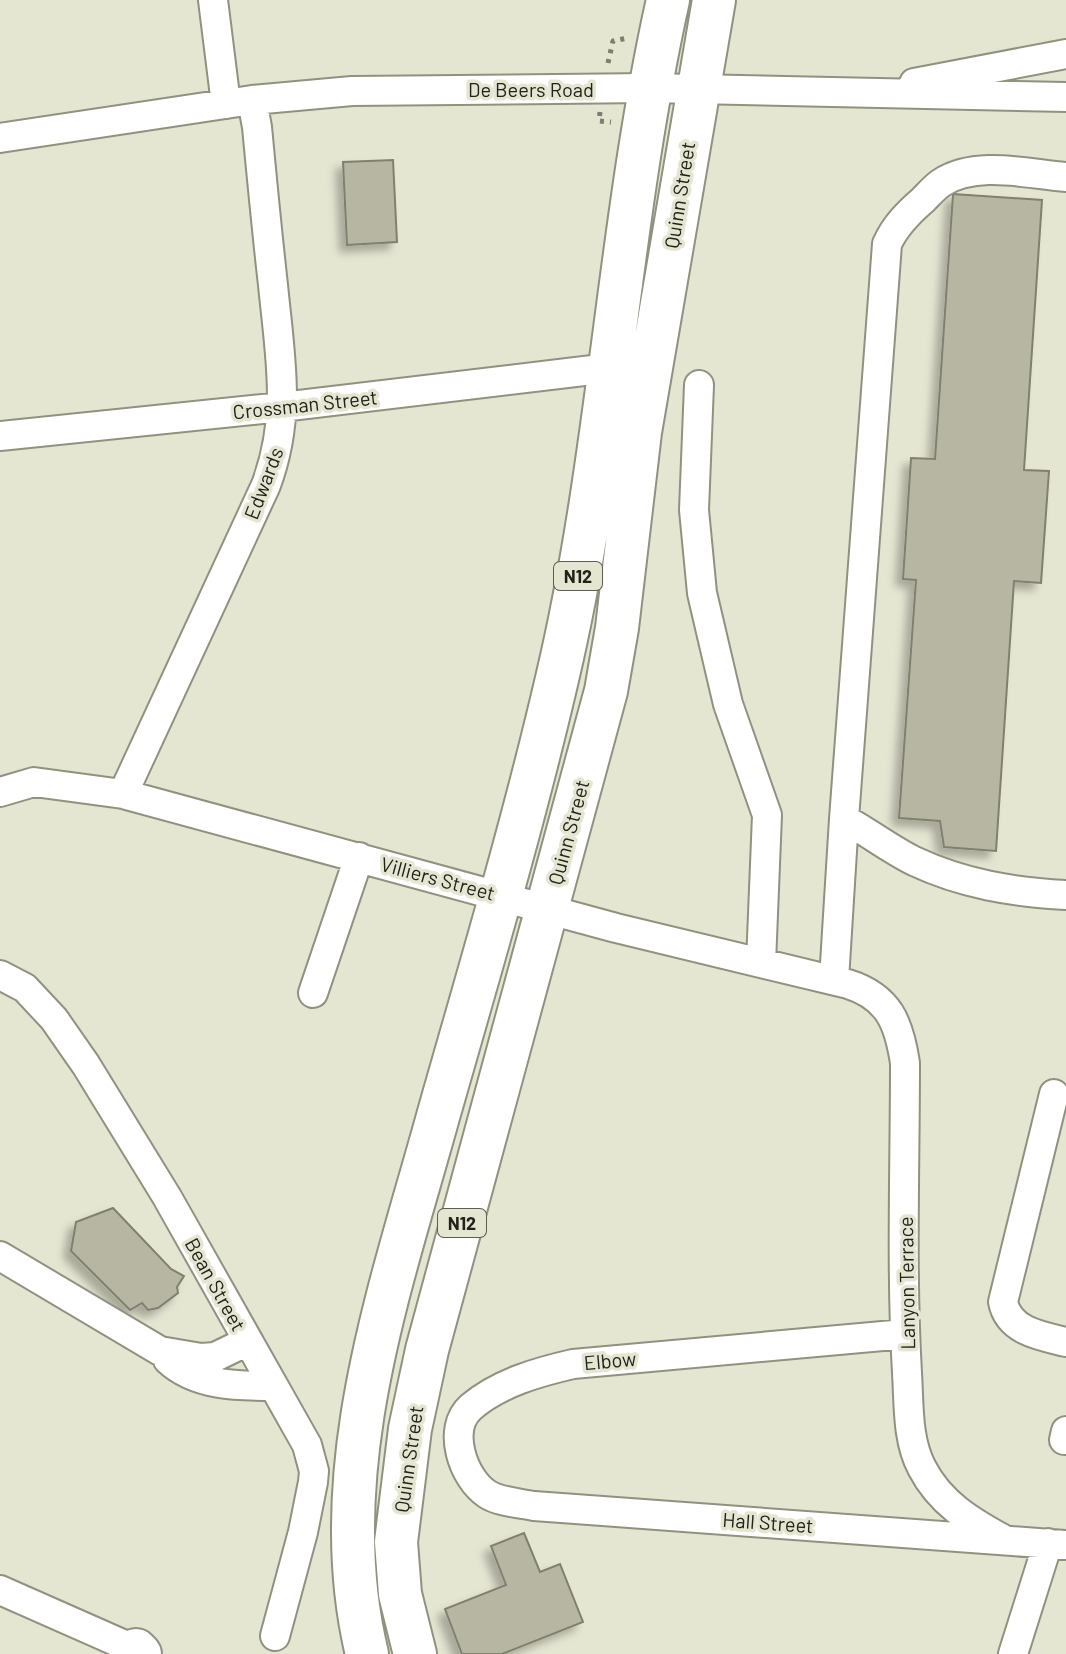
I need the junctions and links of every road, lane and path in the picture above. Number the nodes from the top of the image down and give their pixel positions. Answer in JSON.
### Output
{"nodes":[{"id":1,"x":213,"y":0,"type":"edge"},
{"id":2,"x":668,"y":0,"type":"edge"},
{"id":3,"x":714,"y":0,"type":"edge"},
{"id":4,"x":1066,"y":54,"type":"edge"},
{"id":5,"x":649,"y":88,"type":"junction"},
{"id":6,"x":697,"y":89,"type":"junction"},
{"id":7,"x":859,"y":93,"type":"junction"},
{"id":8,"x":1066,"y":97,"type":"edge"},
{"id":9,"x":239,"y":102,"type":"junction"},
{"id":10,"x":0,"y":138,"type":"edge"},
{"id":11,"x":1066,"y":177,"type":"edge"},
{"id":12,"x":609,"y":368,"type":"junction"},
{"id":13,"x":699,"y":385,"type":"dead end"},
{"id":14,"x":282,"y":407,"type":"junction"},
{"id":15,"x":0,"y":436,"type":"edge"},
{"id":16,"x":0,"y":792,"type":"edge"},
{"id":17,"x":123,"y":794,"type":"junction"},
{"id":18,"x":844,"y":819,"type":"junction"},
{"id":19,"x":359,"y":857,"type":"junction"},
{"id":20,"x":1066,"y":895,"type":"edge"},
{"id":21,"x":501,"y":896,"type":"junction"},
{"id":22,"x":548,"y":909,"type":"junction"},
{"id":23,"x":761,"y":963,"type":"junction"},
{"id":24,"x":0,"y":975,"type":"edge"},
{"id":25,"x":834,"y":980,"type":"junction"},
{"id":26,"x":313,"y":993,"type":"dead end"},
{"id":27,"x":874,"y":994,"type":"joint"},
{"id":28,"x":1054,"y":1094,"type":"dead end"},
{"id":29,"x":0,"y":1256,"type":"edge"},
{"id":30,"x":905,"y":1334,"type":"junction"},
{"id":31,"x":248,"y":1341,"type":"junction"},
{"id":32,"x":1066,"y":1342,"type":"edge"},
{"id":33,"x":160,"y":1351,"type":"junction"},
{"id":34,"x":273,"y":1386,"type":"junction"},
{"id":35,"x":534,"y":1506,"type":"joint"},
{"id":36,"x":1003,"y":1539,"type":"junction"},
{"id":37,"x":1057,"y":1544,"type":"edge"},
{"id":38,"x":0,"y":1590,"type":"edge"},
{"id":39,"x":275,"y":1636,"type":"dead end"},
{"id":40,"x":140,"y":1653,"type":"edge"},
{"id":41,"x":367,"y":1654,"type":"edge"},
{"id":42,"x":415,"y":1654,"type":"edge"},
{"id":43,"x":1013,"y":1654,"type":"edge"}],
"edges":[{"from":1,"to":9,"type":"street","name":"Edwards"},
{"from":2,"to":5,"type":"highway","number":"N12"},
{"from":3,"to":6,"type":"highway","name":"Quinn Street","number":"N12"},
{"from":4,"to":7,"type":"street"},
{"from":5,"to":6,"type":"street","name":"De Beers Road"},
{"from":5,"to":9,"type":"street","name":"De Beers Road"},
{"from":5,"to":12,"type":"highway","number":"N12"},
{"from":6,"to":7,"type":"street","name":"De Beers Road"},
{"from":6,"to":22,"type":"highway","name":"Quinn Street","number":"N12"},
{"from":7,"to":8,"type":"street","name":"De Beers Road"},
{"from":9,"to":10,"type":"street","name":"De Beers Road"},
{"from":9,"to":14,"type":"street","name":"Edwards"},
{"from":11,"to":18,"type":"street"},
{"from":12,"to":14,"type":"street","name":"Crossman Street"},
{"from":12,"to":21,"type":"highway","number":"N12"},
{"from":13,"to":23,"type":"street"},
{"from":14,"to":15,"type":"street","name":"Crossman Street"},
{"from":14,"to":17,"type":"street","name":"Edwards"},
{"from":16,"to":17,"type":"street","name":"Villiers Street"},
{"from":17,"to":19,"type":"street","name":"Villiers Street"},
{"from":18,"to":20,"type":"street"},
{"from":18,"to":25,"type":"street"},
{"from":19,"to":21,"type":"street","name":"Villiers Street"},
{"from":19,"to":26,"type":"street"},
{"from":21,"to":22,"type":"street","name":"Villiers Street"},
{"from":21,"to":41,"type":"highway","number":"N12"},
{"from":22,"to":23,"type":"street","name":"Villiers Street"},
{"from":22,"to":42,"type":"highway","name":"Quinn Street","number":"N12"},
{"from":23,"to":25,"type":"street","name":"Villiers Street"},
{"from":24,"to":31,"type":"street","name":"Bean Street"},
{"from":25,"to":27,"type":"street","name":"Villiers Street"},
{"from":27,"to":30,"type":"street","name":"Lanyon Terrace"},
{"from":28,"to":32,"type":"street"},
{"from":29,"to":33,"type":"street"},
{"from":30,"to":35,"type":"street","name":"Elbow"},
{"from":30,"to":36,"type":"street","name":"Lanyon Terrace"},
{"from":31,"to":33,"type":"street"},
{"from":31,"to":34,"type":"street","name":"Bean Street"},
{"from":33,"to":34,"type":"street"},
{"from":34,"to":39,"type":"street","name":"Bean Street"},
{"from":35,"to":36,"type":"street","name":"Hall Street"},
{"from":36,"to":37,"type":"street","name":"Hall Street"},
{"from":37,"to":43,"type":"street"},
{"from":38,"to":40,"type":"street"}]}
